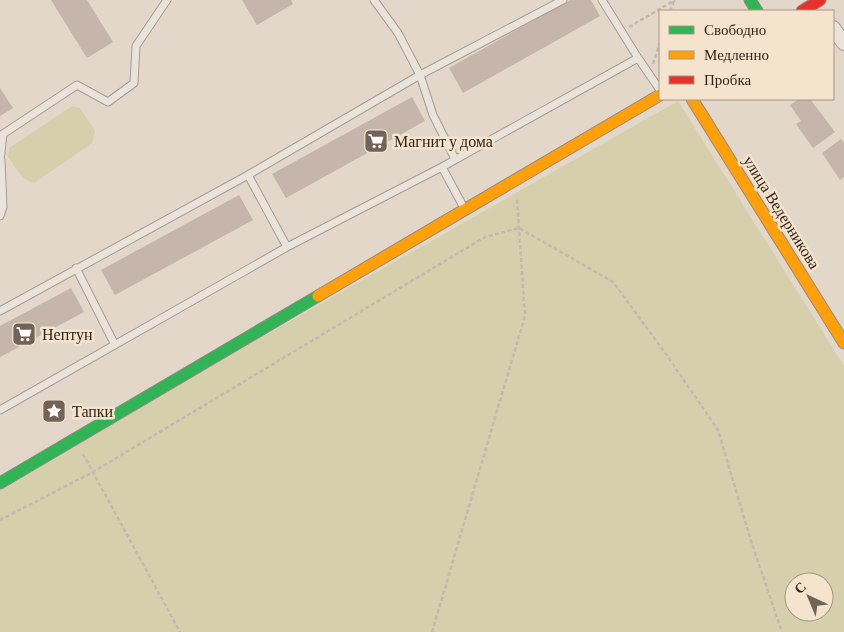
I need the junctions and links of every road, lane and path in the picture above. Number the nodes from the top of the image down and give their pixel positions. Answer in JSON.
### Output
{"nodes":[{"id":1,"x":167,"y":0,"type":"edge"},
{"id":2,"x":374,"y":0,"type":"edge"},
{"id":3,"x":563,"y":0,"type":"edge"},
{"id":4,"x":602,"y":0,"type":"edge"},
{"id":5,"x":674,"y":0,"type":"edge"},
{"id":6,"x":834,"y":29,"type":"edge"},
{"id":7,"x":622,"y":32,"type":"junction"},
{"id":8,"x":844,"y":43,"type":"edge"},
{"id":9,"x":659,"y":45,"type":"edge"},
{"id":10,"x":638,"y":58,"type":"junction"},
{"id":11,"x":420,"y":75,"type":"junction"},
{"id":12,"x":650,"y":75,"type":"junction"},
{"id":13,"x":659,"y":88,"type":"edge"},
{"id":14,"x":659,"y":95,"type":"edge"},
{"id":15,"x":693,"y":100,"type":"edge"},
{"id":16,"x":455,"y":159,"type":"junction"},
{"id":17,"x":1,"y":161,"type":"edge"},
{"id":18,"x":442,"y":167,"type":"junction"},
{"id":19,"x":248,"y":175,"type":"junction"},
{"id":20,"x":515,"y":180,"type":"junction"},
{"id":21,"x":465,"y":209,"type":"junction"},
{"id":22,"x":0,"y":216,"type":"edge"},
{"id":23,"x":519,"y":228,"type":"junction"},
{"id":24,"x":288,"y":247,"type":"junction"},
{"id":25,"x":76,"y":268,"type":"junction"},
{"id":26,"x":0,"y":311,"type":"edge"},
{"id":27,"x":844,"y":343,"type":"edge"},
{"id":28,"x":116,"y":345,"type":"junction"},
{"id":29,"x":0,"y":410,"type":"edge"},
{"id":30,"x":75,"y":439,"type":"junction"},
{"id":31,"x":93,"y":472,"type":"junction"},
{"id":32,"x":0,"y":483,"type":"edge"},
{"id":33,"x":0,"y":520,"type":"edge"},
{"id":34,"x":180,"y":632,"type":"edge"},
{"id":35,"x":432,"y":632,"type":"edge"},
{"id":36,"x":782,"y":632,"type":"edge"}],
"edges":[{"from":1,"to":17,"type":"lane"},
{"from":2,"to":11,"type":"lane"},
{"from":3,"to":11,"type":"lane"},
{"from":4,"to":7,"type":"lane"},
{"from":5,"to":7,"type":"path"},
{"from":6,"to":8,"type":"street"},
{"from":7,"to":10,"type":"lane"},
{"from":9,"to":12,"type":"path"},
{"from":10,"to":12,"type":"lane"},
{"from":10,"to":16,"type":"lane"},
{"from":11,"to":16,"type":"lane"},
{"from":11,"to":19,"type":"lane"},
{"from":12,"to":13,"type":"lane"},
{"from":14,"to":20,"type":"street"},
{"from":15,"to":27,"type":"street","name":"улица Ведерникова"},
{"from":16,"to":18,"type":"lane"},
{"from":17,"to":22,"type":"lane"},
{"from":18,"to":21,"type":"lane"},
{"from":18,"to":24,"type":"lane"},
{"from":19,"to":24,"type":"lane"},
{"from":19,"to":25,"type":"lane"},
{"from":20,"to":21,"type":"street"},
{"from":20,"to":23,"type":"path"},
{"from":21,"to":30,"type":"street"},
{"from":23,"to":31,"type":"path"},
{"from":23,"to":35,"type":"path"},
{"from":23,"to":36,"type":"path"},
{"from":24,"to":28,"type":"lane"},
{"from":25,"to":26,"type":"lane"},
{"from":25,"to":28,"type":"lane"},
{"from":28,"to":29,"type":"lane"},
{"from":30,"to":31,"type":"path"},
{"from":30,"to":32,"type":"street"},
{"from":31,"to":33,"type":"path"},
{"from":31,"to":34,"type":"path"}]}
